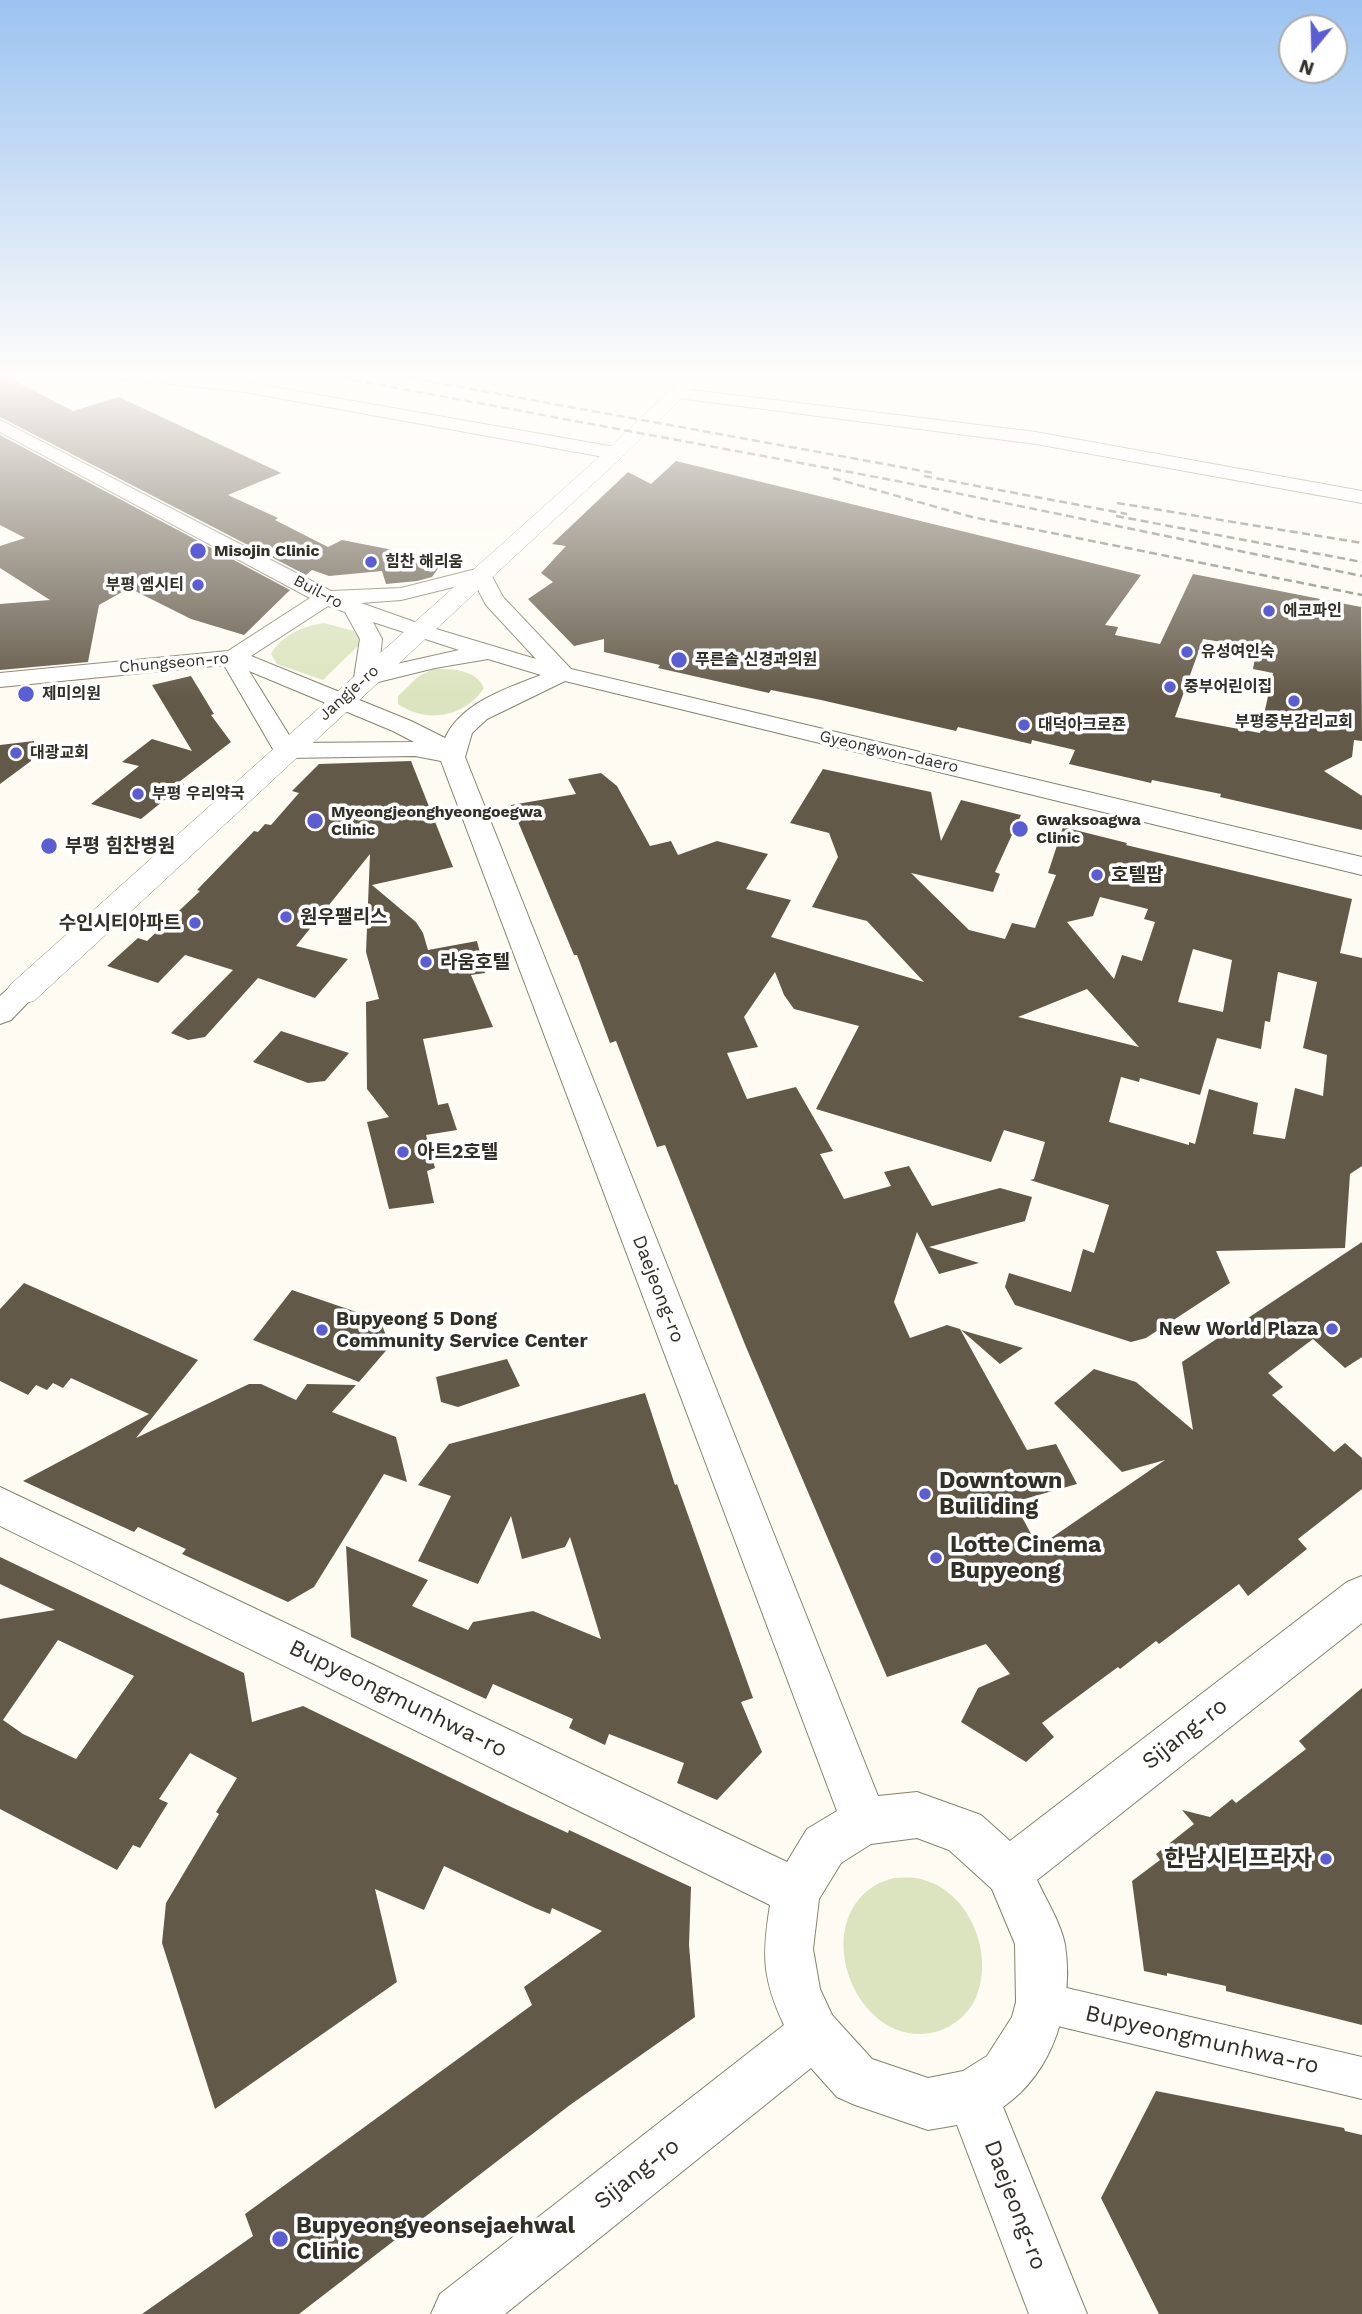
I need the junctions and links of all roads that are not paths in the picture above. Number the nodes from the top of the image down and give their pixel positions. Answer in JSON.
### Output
{"nodes":[{"id":1,"x":106,"y":481,"type":"edge"},
{"id":2,"x":584,"y":481,"type":"edge"},
{"id":3,"x":1274,"y":481,"type":"edge"},
{"id":4,"x":1362,"y":497,"type":"edge"},
{"id":5,"x":480,"y":574,"type":"junction"},
{"id":6,"x":327,"y":598,"type":"junction"},
{"id":7,"x":355,"y":610,"type":"junction"},
{"id":8,"x":272,"y":631,"type":"junction"},
{"id":9,"x":418,"y":631,"type":"junction"},
{"id":10,"x":489,"y":652,"type":"junction"},
{"id":11,"x":234,"y":657,"type":"junction"},
{"id":12,"x":563,"y":674,"type":"junction"},
{"id":13,"x":282,"y":678,"type":"junction"},
{"id":14,"x":366,"y":678,"type":"junction"},
{"id":15,"x":0,"y":680,"type":"edge"},
{"id":16,"x":340,"y":702,"type":"junction"},
{"id":17,"x":402,"y":726,"type":"junction"},
{"id":18,"x":286,"y":751,"type":"junction"},
{"id":19,"x":452,"y":757,"type":"junction"},
{"id":20,"x":1362,"y":866,"type":"edge"},
{"id":21,"x":11,"y":1003,"type":"edge"},
{"id":22,"x":0,"y":1506,"type":"edge"},
{"id":23,"x":1362,"y":1597,"type":"edge"},
{"id":24,"x":863,"y":1821,"type":"junction"},
{"id":25,"x":1009,"y":1872,"type":"junction"},
{"id":26,"x":796,"y":1892,"type":"junction"},
{"id":27,"x":1041,"y":2002,"type":"junction"},
{"id":28,"x":814,"y":2034,"type":"junction"},
{"id":29,"x":1362,"y":2078,"type":"edge"},
{"id":30,"x":972,"y":2096,"type":"junction"},
{"id":31,"x":460,"y":2314,"type":"edge"},
{"id":32,"x":1058,"y":2314,"type":"edge"}],
"edges":[{"from":1,"to":6,"type":"street","name":"Buil-ro"},
{"from":2,"to":5,"type":"main road","name":"Jangje-ro"},
{"from":3,"to":4,"type":"street"},
{"from":5,"to":6,"type":"street"},
{"from":5,"to":9,"type":"main road","name":"Jangje-ro"},
{"from":5,"to":12,"type":"street"},
{"from":6,"to":7,"type":"street","name":"Buil-ro"},
{"from":6,"to":8,"type":"street"},
{"from":7,"to":8,"type":"street"},
{"from":7,"to":9,"type":"street","name":"Buil-ro"},
{"from":7,"to":14,"type":"street"},
{"from":8,"to":11,"type":"street"},
{"from":8,"to":13,"type":"street"},
{"from":9,"to":10,"type":"street","name":"Gyeongwon-daero"},
{"from":9,"to":14,"type":"main road","name":"Jangje-ro"},
{"from":10,"to":12,"type":"street","name":"Gyeongwon-daero"},
{"from":10,"to":14,"type":"street"},
{"from":10,"to":17,"type":"street"},
{"from":11,"to":13,"type":"street","name":"Chungseon-ro"},
{"from":11,"to":15,"type":"street","name":"Chungseon-ro"},
{"from":11,"to":18,"type":"street"},
{"from":12,"to":19,"type":"street"},
{"from":12,"to":20,"type":"street","name":"Gyeongwon-daero"},
{"from":13,"to":16,"type":"street","name":"Chungseon-ro"},
{"from":14,"to":16,"type":"main road","name":"Jangje-ro"},
{"from":16,"to":17,"type":"street","name":"Chungseon-ro"},
{"from":16,"to":18,"type":"main road","name":"Jangje-ro"},
{"from":17,"to":19,"type":"street","name":"Chungseon-ro"},
{"from":18,"to":19,"type":"street"},
{"from":18,"to":21,"type":"main road","name":"Jangje-ro"},
{"from":19,"to":24,"type":"street","name":"Daejeong-ro"},
{"from":22,"to":26,"type":"street","name":"Bupyeongmunhwa-ro"},
{"from":23,"to":25,"type":"street","name":"Sijang-ro"},
{"from":24,"to":25,"type":"street"},
{"from":24,"to":26,"type":"street"},
{"from":25,"to":27,"type":"street"},
{"from":26,"to":28,"type":"street"},
{"from":27,"to":29,"type":"street","name":"Bupyeongmunhwa-ro"},
{"from":27,"to":30,"type":"street"},
{"from":28,"to":30,"type":"street"},
{"from":28,"to":31,"type":"street","name":"Sijang-ro"},
{"from":30,"to":32,"type":"street","name":"Daejeong-ro"}]}
